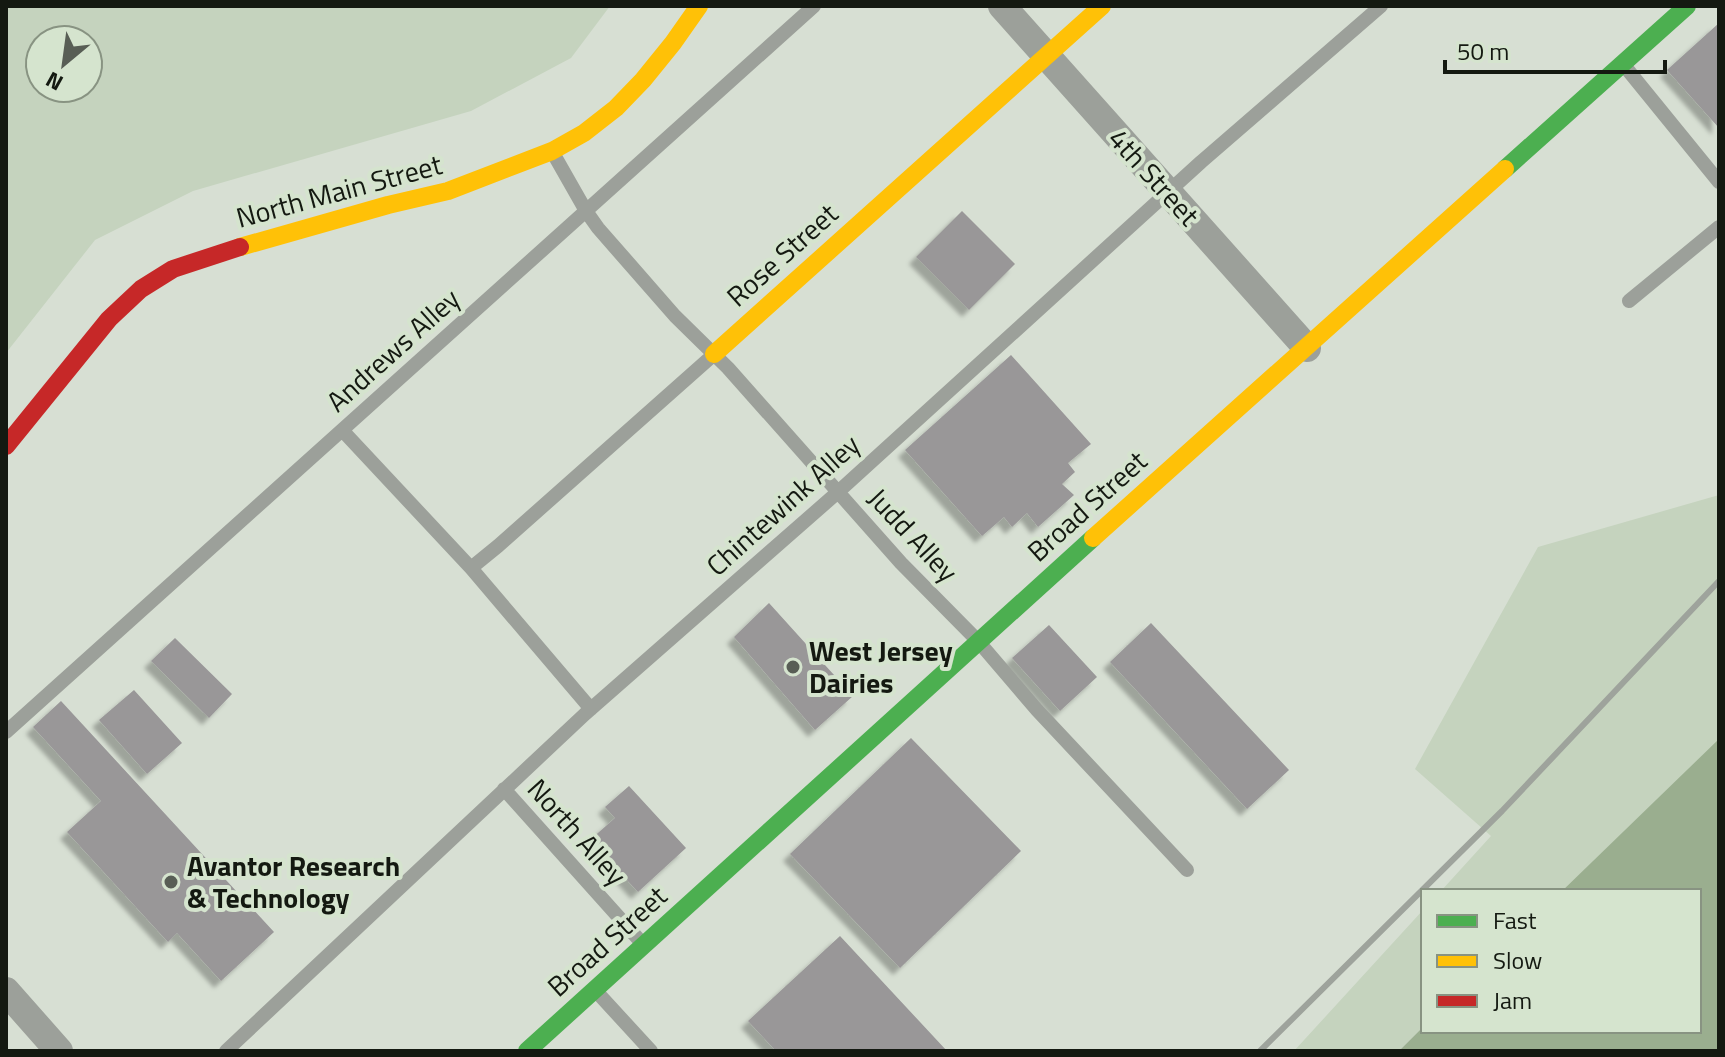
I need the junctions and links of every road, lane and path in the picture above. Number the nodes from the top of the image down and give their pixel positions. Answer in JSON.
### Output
{"nodes":[{"id":1,"x":699,"y":6,"type":"edge"},
{"id":2,"x":814,"y":6,"type":"edge"},
{"id":3,"x":1002,"y":6,"type":"edge"},
{"id":4,"x":1102,"y":6,"type":"edge"},
{"id":5,"x":1381,"y":6,"type":"edge"},
{"id":6,"x":1687,"y":6,"type":"edge"},
{"id":7,"x":1047,"y":56,"type":"junction"},
{"id":8,"x":1623,"y":64,"type":"junction"},
{"id":9,"x":552,"y":151,"type":"junction"},
{"id":10,"x":1719,"y":182,"type":"edge"},
{"id":11,"x":1168,"y":192,"type":"junction"},
{"id":12,"x":586,"y":211,"type":"junction"},
{"id":13,"x":1719,"y":227,"type":"edge"},
{"id":14,"x":1629,"y":301,"type":"dead end"},
{"id":15,"x":1307,"y":348,"type":"junction"},
{"id":16,"x":714,"y":354,"type":"junction"},
{"id":17,"x":342,"y":430,"type":"junction"},
{"id":18,"x":6,"y":446,"type":"edge"},
{"id":19,"x":838,"y":492,"type":"junction"},
{"id":20,"x":471,"y":568,"type":"junction"},
{"id":21,"x":978,"y":641,"type":"junction"},
{"id":22,"x":591,"y":709,"type":"junction"},
{"id":23,"x":6,"y":732,"type":"edge"},
{"id":24,"x":504,"y":789,"type":"junction"},
{"id":25,"x":1187,"y":870,"type":"dead end"},
{"id":26,"x":644,"y":945,"type":"junction"},
{"id":27,"x":595,"y":989,"type":"junction"},
{"id":28,"x":6,"y":991,"type":"edge"},
{"id":29,"x":48,"y":1044,"type":"edge"},
{"id":30,"x":226,"y":1051,"type":"edge"},
{"id":31,"x":527,"y":1051,"type":"edge"},
{"id":32,"x":651,"y":1051,"type":"edge"}],
"edges":[{"from":1,"to":9,"type":"street","name":"North Main Street"},
{"from":2,"to":12,"type":"lane","name":"Andrews Alley"},
{"from":3,"to":7,"type":"street","name":"4th Street"},
{"from":4,"to":7,"type":"street","name":"Rose Street"},
{"from":5,"to":11,"type":"lane","name":"Chintewink Alley"},
{"from":6,"to":8,"type":"street","name":"Broad Street"},
{"from":7,"to":11,"type":"street","name":"4th Street"},
{"from":7,"to":16,"type":"street","name":"Rose Street"},
{"from":8,"to":10,"type":"lane"},
{"from":8,"to":15,"type":"street","name":"Broad Street"},
{"from":9,"to":12,"type":"lane","name":"Judd Alley"},
{"from":9,"to":18,"type":"street","name":"North Main Street"},
{"from":11,"to":15,"type":"street","name":"4th Street"},
{"from":11,"to":19,"type":"lane","name":"Chintewink Alley"},
{"from":12,"to":16,"type":"lane","name":"Judd Alley"},
{"from":12,"to":17,"type":"lane","name":"Andrews Alley"},
{"from":13,"to":14,"type":"lane"},
{"from":15,"to":21,"type":"street","name":"Broad Street"},
{"from":16,"to":19,"type":"lane","name":"Judd Alley"},
{"from":16,"to":20,"type":"lane","name":"Rose Street"},
{"from":17,"to":20,"type":"lane"},
{"from":17,"to":23,"type":"lane","name":"Andrews Alley"},
{"from":19,"to":21,"type":"lane","name":"Judd Alley"},
{"from":19,"to":22,"type":"lane","name":"Chintewink Alley"},
{"from":20,"to":22,"type":"lane"},
{"from":21,"to":25,"type":"lane","name":"Judd Alley"},
{"from":21,"to":26,"type":"street","name":"Broad Street"},
{"from":22,"to":24,"type":"lane","name":"Chintewink Alley"},
{"from":24,"to":26,"type":"lane","name":"North Alley"},
{"from":24,"to":30,"type":"lane","name":"Chintewink Alley"},
{"from":26,"to":27,"type":"street","name":"Broad Street"},
{"from":27,"to":31,"type":"street","name":"Broad Street"},
{"from":27,"to":32,"type":"lane"},
{"from":28,"to":29,"type":"street"}]}
